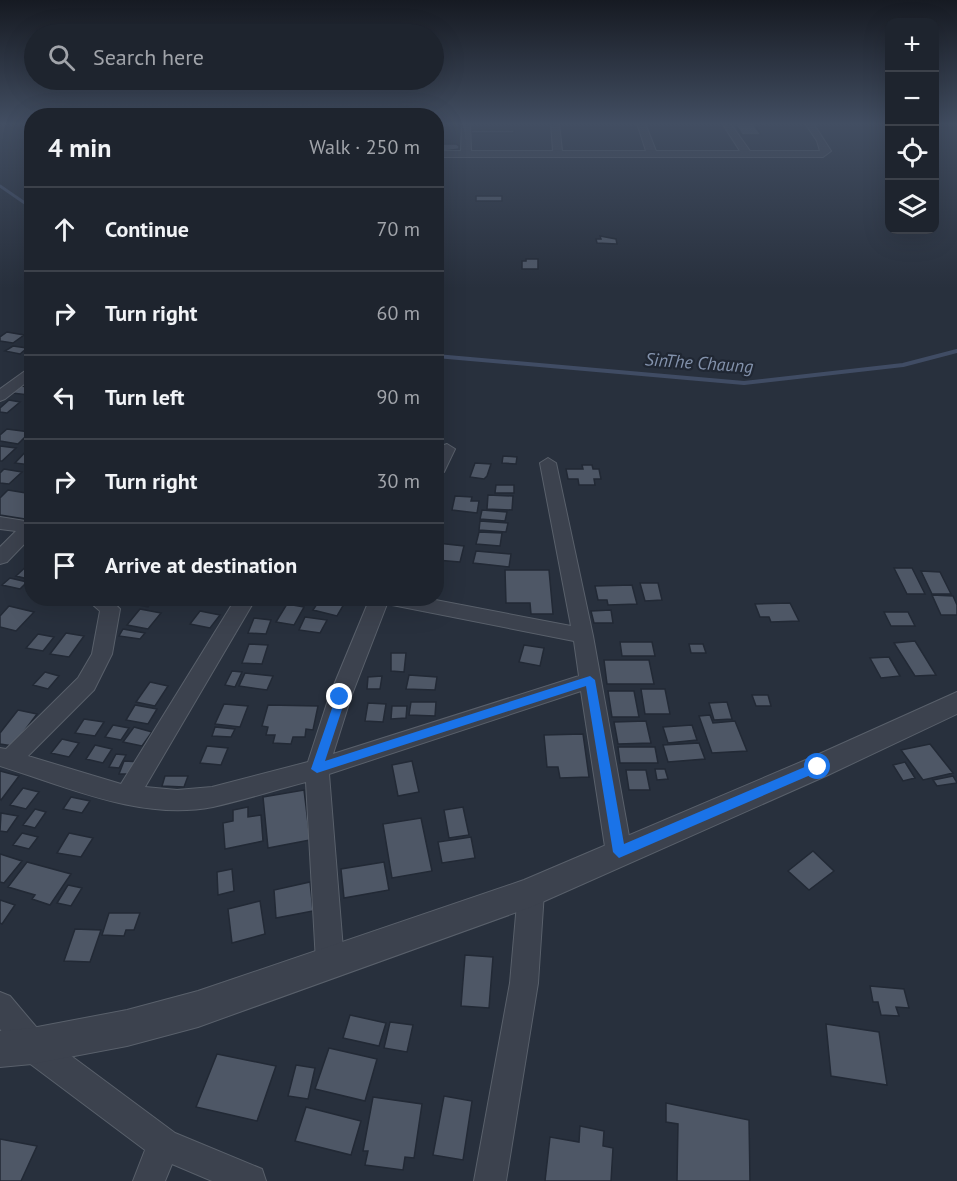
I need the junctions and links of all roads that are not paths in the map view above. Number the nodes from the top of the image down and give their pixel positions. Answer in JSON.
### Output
{"nodes":[{"id":1,"x":24,"y":376,"type":"edge"},
{"id":2,"x":0,"y":396,"type":"edge"},
{"id":3,"x":447,"y":448,"type":"dead end"},
{"id":4,"x":444,"y":455,"type":"edge"},
{"id":5,"x":548,"y":463,"type":"dead end"},
{"id":6,"x":0,"y":523,"type":"edge"},
{"id":7,"x":24,"y":526,"type":"edge"},
{"id":8,"x":24,"y":534,"type":"edge"},
{"id":9,"x":0,"y":558,"type":"edge"},
{"id":10,"x":106,"y":606,"type":"edge"},
{"id":11,"x":241,"y":606,"type":"edge"},
{"id":12,"x":377,"y":606,"type":"edge"},
{"id":13,"x":429,"y":606,"type":"edge"},
{"id":14,"x":583,"y":636,"type":"junction"},
{"id":15,"x":590,"y":680,"type":"junction"},
{"id":16,"x":957,"y":702,"type":"edge"},
{"id":17,"x":5,"y":759,"type":"edge"},
{"id":18,"x":317,"y":769,"type":"junction"},
{"id":19,"x":127,"y":796,"type":"junction"},
{"id":20,"x":619,"y":852,"type":"junction"},
{"id":21,"x":531,"y":892,"type":"junction"},
{"id":22,"x":330,"y":962,"type":"junction"},
{"id":23,"x":0,"y":1006,"type":"edge"},
{"id":24,"x":32,"y":1046,"type":"junction"},
{"id":25,"x":0,"y":1049,"type":"edge"},
{"id":26,"x":164,"y":1144,"type":"junction"},
{"id":27,"x":149,"y":1181,"type":"edge"},
{"id":28,"x":250,"y":1181,"type":"edge"},
{"id":29,"x":490,"y":1181,"type":"edge"}],
"edges":[{"from":1,"to":2,"type":"street"},
{"from":3,"to":4,"type":"street"},
{"from":5,"to":14,"type":"street"},
{"from":6,"to":7,"type":"street"},
{"from":8,"to":9,"type":"street"},
{"from":10,"to":17,"type":"street"},
{"from":11,"to":19,"type":"street"},
{"from":12,"to":18,"type":"street"},
{"from":13,"to":14,"type":"street"},
{"from":14,"to":15,"type":"street"},
{"from":15,"to":18,"type":"street"},
{"from":15,"to":20,"type":"street"},
{"from":16,"to":20,"type":"street"},
{"from":17,"to":19,"type":"street"},
{"from":18,"to":19,"type":"street"},
{"from":18,"to":22,"type":"street"},
{"from":20,"to":21,"type":"street"},
{"from":21,"to":22,"type":"street"},
{"from":21,"to":29,"type":"street"},
{"from":22,"to":24,"type":"street"},
{"from":23,"to":24,"type":"street"},
{"from":24,"to":25,"type":"street"},
{"from":24,"to":26,"type":"street"},
{"from":26,"to":27,"type":"street"},
{"from":26,"to":28,"type":"street"}]}
